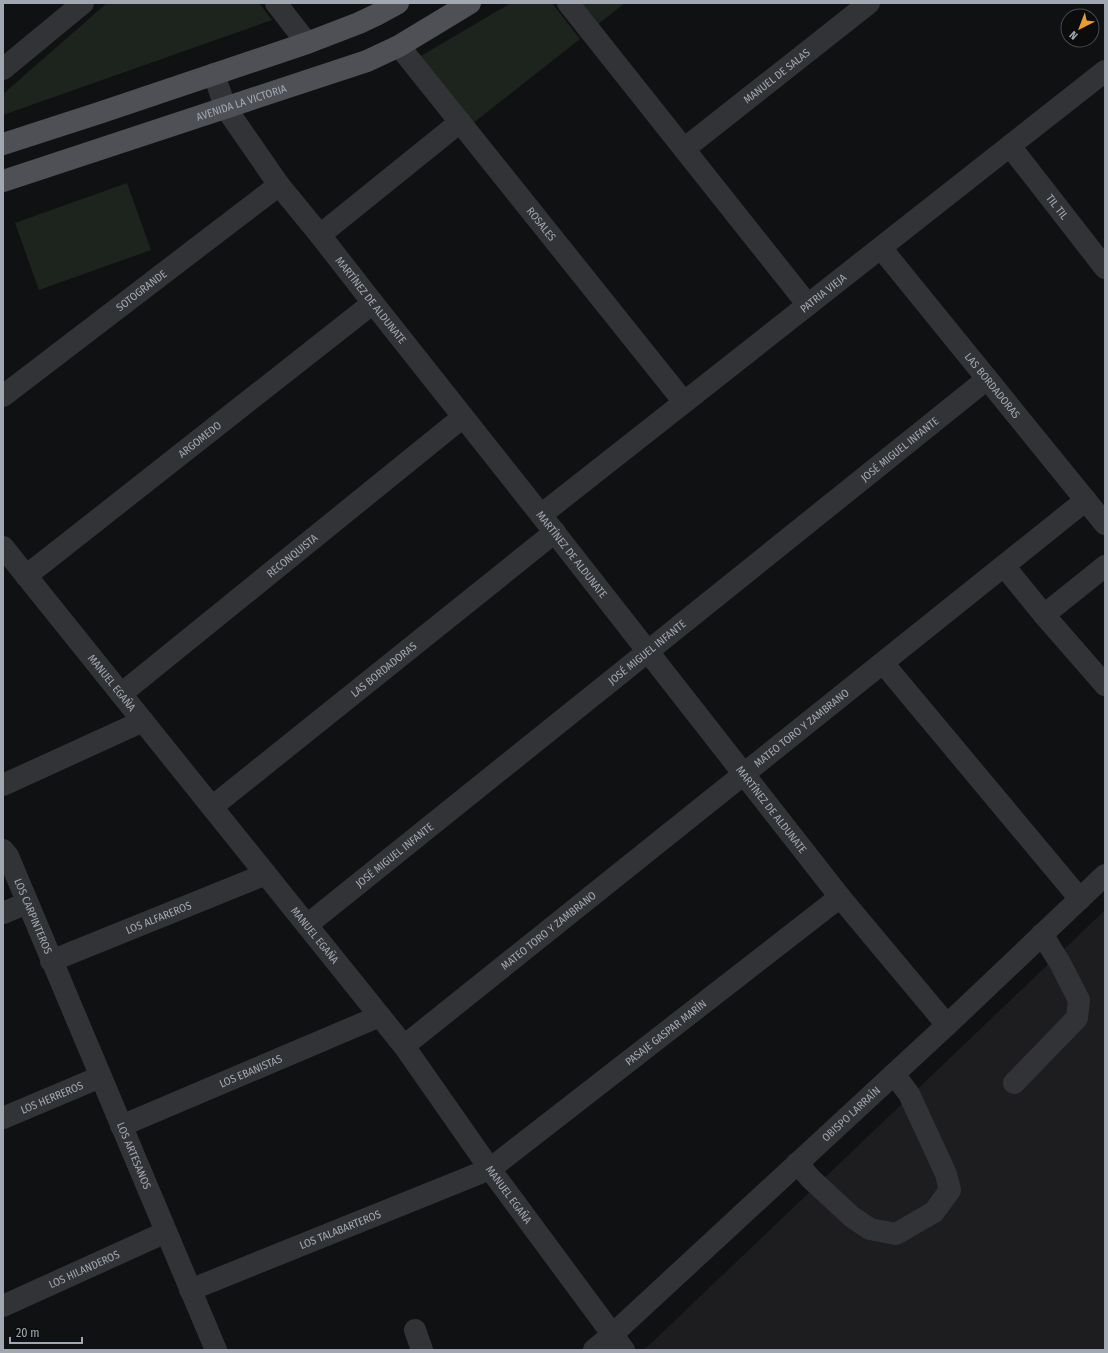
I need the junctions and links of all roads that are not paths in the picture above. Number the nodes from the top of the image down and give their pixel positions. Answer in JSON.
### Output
{"nodes":[{"id":1,"x":83,"y":3,"type":"edge"},
{"id":2,"x":276,"y":3,"type":"edge"},
{"id":3,"x":398,"y":3,"type":"edge"},
{"id":4,"x":470,"y":3,"type":"edge"},
{"id":5,"x":568,"y":3,"type":"edge"},
{"id":6,"x":869,"y":3,"type":"edge"},
{"id":7,"x":307,"y":43,"type":"junction"},
{"id":8,"x":399,"y":46,"type":"junction"},
{"id":9,"x":3,"y":69,"type":"edge"},
{"id":10,"x":1105,"y":71,"type":"edge"},
{"id":11,"x":214,"y":74,"type":"junction"},
{"id":12,"x":225,"y":107,"type":"junction"},
{"id":13,"x":460,"y":122,"type":"junction"},
{"id":14,"x":3,"y":144,"type":"edge"},
{"id":15,"x":1010,"y":146,"type":"junction"},
{"id":16,"x":684,"y":149,"type":"junction"},
{"id":17,"x":3,"y":181,"type":"edge"},
{"id":18,"x":279,"y":185,"type":"junction"},
{"id":19,"x":320,"y":234,"type":"junction"},
{"id":20,"x":881,"y":248,"type":"junction"},
{"id":21,"x":1105,"y":268,"type":"edge"},
{"id":22,"x":373,"y":303,"type":"junction"},
{"id":23,"x":808,"y":305,"type":"junction"},
{"id":24,"x":987,"y":378,"type":"junction"},
{"id":25,"x":3,"y":396,"type":"edge"},
{"id":26,"x":684,"y":402,"type":"junction"},
{"id":27,"x":463,"y":417,"type":"junction"},
{"id":28,"x":1086,"y":500,"type":"junction"},
{"id":29,"x":541,"y":514,"type":"junction"},
{"id":30,"x":1105,"y":524,"type":"edge"},
{"id":31,"x":554,"y":532,"type":"junction"},
{"id":32,"x":3,"y":547,"type":"edge"},
{"id":33,"x":1004,"y":566,"type":"junction"},
{"id":34,"x":1105,"y":566,"type":"edge"},
{"id":35,"x":26,"y":576,"type":"junction"},
{"id":36,"x":1044,"y":615,"type":"junction"},
{"id":37,"x":648,"y":651,"type":"junction"},
{"id":38,"x":883,"y":663,"type":"junction"},
{"id":39,"x":1105,"y":685,"type":"edge"},
{"id":40,"x":121,"y":694,"type":"junction"},
{"id":41,"x":143,"y":722,"type":"junction"},
{"id":42,"x":744,"y":774,"type":"junction"},
{"id":43,"x":3,"y":785,"type":"edge"},
{"id":44,"x":212,"y":806,"type":"junction"},
{"id":45,"x":3,"y":850,"type":"edge"},
{"id":46,"x":266,"y":874,"type":"junction"},
{"id":47,"x":1105,"y":875,"type":"edge"},
{"id":48,"x":840,"y":897,"type":"junction"},
{"id":49,"x":1080,"y":899,"type":"junction"},
{"id":50,"x":27,"y":903,"type":"junction"},
{"id":51,"x":3,"y":914,"type":"edge"},
{"id":52,"x":307,"y":925,"type":"junction"},
{"id":53,"x":1042,"y":934,"type":"junction"},
{"id":54,"x":51,"y":961,"type":"junction"},
{"id":55,"x":380,"y":1016,"type":"junction"},
{"id":56,"x":947,"y":1025,"type":"junction"},
{"id":57,"x":404,"y":1046,"type":"junction"},
{"id":58,"x":894,"y":1074,"type":"junction"},
{"id":59,"x":100,"y":1077,"type":"junction"},
{"id":60,"x":1014,"y":1083,"type":"dead end"},
{"id":61,"x":3,"y":1118,"type":"edge"},
{"id":62,"x":121,"y":1126,"type":"junction"},
{"id":63,"x":797,"y":1163,"type":"junction"},
{"id":64,"x":490,"y":1169,"type":"junction"},
{"id":65,"x":166,"y":1232,"type":"junction"},
{"id":66,"x":190,"y":1290,"type":"junction"},
{"id":67,"x":3,"y":1306,"type":"edge"},
{"id":68,"x":415,"y":1330,"type":"dead end"},
{"id":69,"x":618,"y":1342,"type":"edge"},
{"id":70,"x":216,"y":1350,"type":"edge"},
{"id":71,"x":422,"y":1350,"type":"edge"},
{"id":72,"x":594,"y":1350,"type":"edge"}],
"edges":[{"from":1,"to":9,"type":"street"},
{"from":2,"to":7,"type":"street"},
{"from":3,"to":7,"type":"main road"},
{"from":4,"to":8,"type":"main road","name":"AVENIDA LA VICTORIA"},
{"from":5,"to":16,"type":"street"},
{"from":6,"to":16,"type":"street","name":"MANUEL DE SALAS"},
{"from":7,"to":11,"type":"main road"},
{"from":8,"to":12,"type":"main road","name":"AVENIDA LA VICTORIA"},
{"from":8,"to":13,"type":"street","name":"ROSALES"},
{"from":10,"to":15,"type":"street","name":"PATRIA VIEJA"},
{"from":11,"to":12,"type":"street","name":"MARTÍNEZ DE ALDUNATE"},
{"from":11,"to":14,"type":"main road"},
{"from":12,"to":17,"type":"main road","name":"AVENIDA LA VICTORIA"},
{"from":12,"to":18,"type":"street","name":"MARTÍNEZ DE ALDUNATE"},
{"from":13,"to":19,"type":"street"},
{"from":13,"to":26,"type":"street","name":"ROSALES"},
{"from":15,"to":20,"type":"street","name":"PATRIA VIEJA"},
{"from":15,"to":21,"type":"street","name":"TIL TIL"},
{"from":16,"to":23,"type":"street"},
{"from":18,"to":19,"type":"street","name":"MARTÍNEZ DE ALDUNATE"},
{"from":18,"to":25,"type":"street","name":"SOTOGRANDE"},
{"from":19,"to":22,"type":"street","name":"MARTÍNEZ DE ALDUNATE"},
{"from":20,"to":23,"type":"street","name":"PATRIA VIEJA"},
{"from":20,"to":24,"type":"street","name":"LAS BORDADORAS"},
{"from":22,"to":27,"type":"street","name":"MARTÍNEZ DE ALDUNATE"},
{"from":22,"to":35,"type":"street","name":"ARGOMEDO"},
{"from":23,"to":26,"type":"street","name":"PATRIA VIEJA"},
{"from":24,"to":28,"type":"street","name":"LAS BORDADORAS"},
{"from":24,"to":37,"type":"street","name":"JOSÉ MIGUEL INFANTE"},
{"from":26,"to":29,"type":"street","name":"PATRIA VIEJA"},
{"from":27,"to":29,"type":"street","name":"MARTÍNEZ DE ALDUNATE"},
{"from":27,"to":40,"type":"street","name":"RECONQUISTA"},
{"from":28,"to":30,"type":"street","name":"LAS BORDADORAS"},
{"from":28,"to":33,"type":"street","name":"MATEO TORO Y ZAMBRANO"},
{"from":29,"to":31,"type":"street","name":"MARTÍNEZ DE ALDUNATE"},
{"from":31,"to":37,"type":"street","name":"MARTÍNEZ DE ALDUNATE"},
{"from":31,"to":44,"type":"street","name":"LAS BORDADORAS"},
{"from":32,"to":35,"type":"street","name":"MANUEL EGAÑA"},
{"from":33,"to":36,"type":"street"},
{"from":33,"to":38,"type":"street","name":"MATEO TORO Y ZAMBRANO"},
{"from":34,"to":36,"type":"street"},
{"from":35,"to":40,"type":"street","name":"MANUEL EGAÑA"},
{"from":36,"to":39,"type":"street"},
{"from":37,"to":42,"type":"street","name":"MARTÍNEZ DE ALDUNATE"},
{"from":37,"to":52,"type":"street","name":"JOSÉ MIGUEL INFANTE"},
{"from":38,"to":42,"type":"street","name":"MATEO TORO Y ZAMBRANO"},
{"from":38,"to":49,"type":"street"},
{"from":40,"to":41,"type":"street","name":"MANUEL EGAÑA"},
{"from":41,"to":43,"type":"street"},
{"from":41,"to":44,"type":"street","name":"MANUEL EGAÑA"},
{"from":42,"to":48,"type":"street","name":"MARTÍNEZ DE ALDUNATE"},
{"from":42,"to":57,"type":"street","name":"MATEO TORO Y ZAMBRANO"},
{"from":44,"to":46,"type":"street","name":"MANUEL EGAÑA"},
{"from":45,"to":50,"type":"street","name":"LOS CARPINTEROS"},
{"from":46,"to":52,"type":"street","name":"MANUEL EGAÑA"},
{"from":46,"to":54,"type":"street","name":"LOS ALFAREROS"},
{"from":47,"to":49,"type":"street","name":"OBISPO LARRAÍN"},
{"from":48,"to":56,"type":"street","name":"MARTÍNEZ DE ALDUNATE"},
{"from":48,"to":64,"type":"street","name":"PASAJE GASPAR MARÍN"},
{"from":49,"to":53,"type":"street","name":"OBISPO LARRAÍN"},
{"from":50,"to":51,"type":"street"},
{"from":50,"to":54,"type":"street","name":"LOS CARPINTEROS"},
{"from":52,"to":55,"type":"street","name":"MANUEL EGAÑA"},
{"from":53,"to":56,"type":"street","name":"OBISPO LARRAÍN"},
{"from":53,"to":60,"type":"street"},
{"from":54,"to":59,"type":"street","name":"LOS ARTESANOS"},
{"from":55,"to":57,"type":"street","name":"MANUEL EGAÑA"},
{"from":55,"to":62,"type":"street","name":"LOS EBANISTAS"},
{"from":56,"to":58,"type":"street","name":"OBISPO LARRAÍN"},
{"from":57,"to":64,"type":"street","name":"MANUEL EGAÑA"},
{"from":58,"to":63,"type":"street","name":"OBISPO LARRAÍN"},
{"from":58,"to":63,"type":"street"},
{"from":59,"to":61,"type":"street","name":"LOS HERREROS"},
{"from":59,"to":62,"type":"street","name":"LOS ARTESANOS"},
{"from":62,"to":65,"type":"street","name":"LOS ARTESANOS"},
{"from":63,"to":69,"type":"street","name":"OBISPO LARRAÍN"},
{"from":64,"to":66,"type":"street","name":"LOS TALABARTEROS"},
{"from":64,"to":69,"type":"street","name":"MANUEL EGAÑA"},
{"from":65,"to":66,"type":"street","name":"LOS ARTESANOS"},
{"from":65,"to":67,"type":"street","name":"LOS HILANDEROS"},
{"from":66,"to":70,"type":"street","name":"LOS ARTESANOS"},
{"from":68,"to":71,"type":"street"},
{"from":69,"to":72,"type":"street","name":"OBISPO LARRAÍN"}]}
